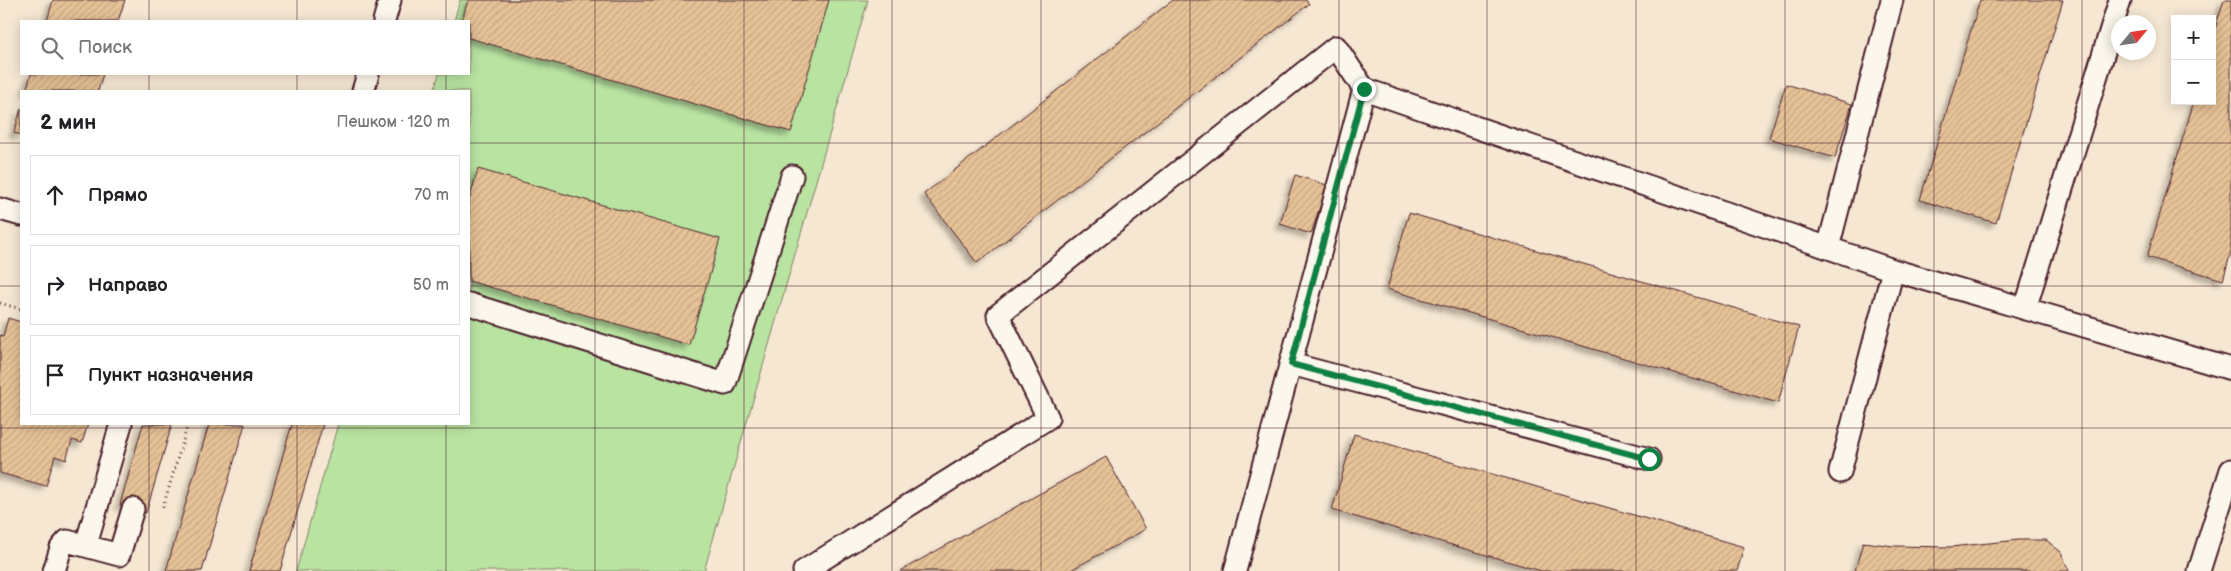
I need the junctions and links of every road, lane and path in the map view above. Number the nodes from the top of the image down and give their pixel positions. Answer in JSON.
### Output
{"nodes":[{"id":1,"x":390,"y":0,"type":"edge"},
{"id":2,"x":1892,"y":0,"type":"edge"},
{"id":3,"x":2120,"y":0,"type":"edge"},
{"id":4,"x":384,"y":20,"type":"edge"},
{"id":5,"x":368,"y":75,"type":"edge"},
{"id":6,"x":1364,"y":89,"type":"junction"},
{"id":7,"x":363,"y":90,"type":"edge"},
{"id":8,"x":792,"y":176,"type":"dead end"},
{"id":9,"x":0,"y":209,"type":"edge"},
{"id":10,"x":20,"y":215,"type":"edge"},
{"id":11,"x":1828,"y":248,"type":"junction"},
{"id":12,"x":1893,"y":270,"type":"junction"},
{"id":13,"x":0,"y":303,"type":"edge"},
{"id":14,"x":470,"y":304,"type":"edge"},
{"id":15,"x":20,"y":309,"type":"edge"},
{"id":16,"x":2025,"y":309,"type":"junction"},
{"id":17,"x":1291,"y":364,"type":"junction"},
{"id":18,"x":2231,"y":369,"type":"edge"},
{"id":19,"x":121,"y":425,"type":"edge"},
{"id":20,"x":1649,"y":459,"type":"dead end"},
{"id":21,"x":2231,"y":470,"type":"edge"},
{"id":22,"x":1840,"y":472,"type":"dead end"},
{"id":23,"x":133,"y":509,"type":"dead end"},
{"id":24,"x":86,"y":545,"type":"junction"},
{"id":25,"x":54,"y":571,"type":"edge"},
{"id":26,"x":804,"y":571,"type":"edge"},
{"id":27,"x":1236,"y":571,"type":"edge"},
{"id":28,"x":2199,"y":571,"type":"edge"}],
"edges":[{"from":1,"to":4,"type":"lane"},
{"from":2,"to":11,"type":"lane"},
{"from":3,"to":16,"type":"lane"},
{"from":5,"to":7,"type":"lane"},
{"from":6,"to":11,"type":"lane"},
{"from":6,"to":17,"type":"lane"},
{"from":6,"to":26,"type":"lane"},
{"from":8,"to":14,"type":"lane"},
{"from":9,"to":10,"type":"lane"},
{"from":11,"to":12,"type":"lane"},
{"from":12,"to":16,"type":"lane"},
{"from":12,"to":22,"type":"lane"},
{"from":13,"to":15,"type":"path"},
{"from":16,"to":18,"type":"lane"},
{"from":17,"to":20,"type":"lane"},
{"from":17,"to":27,"type":"lane"},
{"from":19,"to":24,"type":"lane"},
{"from":21,"to":28,"type":"lane"},
{"from":23,"to":24,"type":"lane"},
{"from":24,"to":25,"type":"lane"}]}
